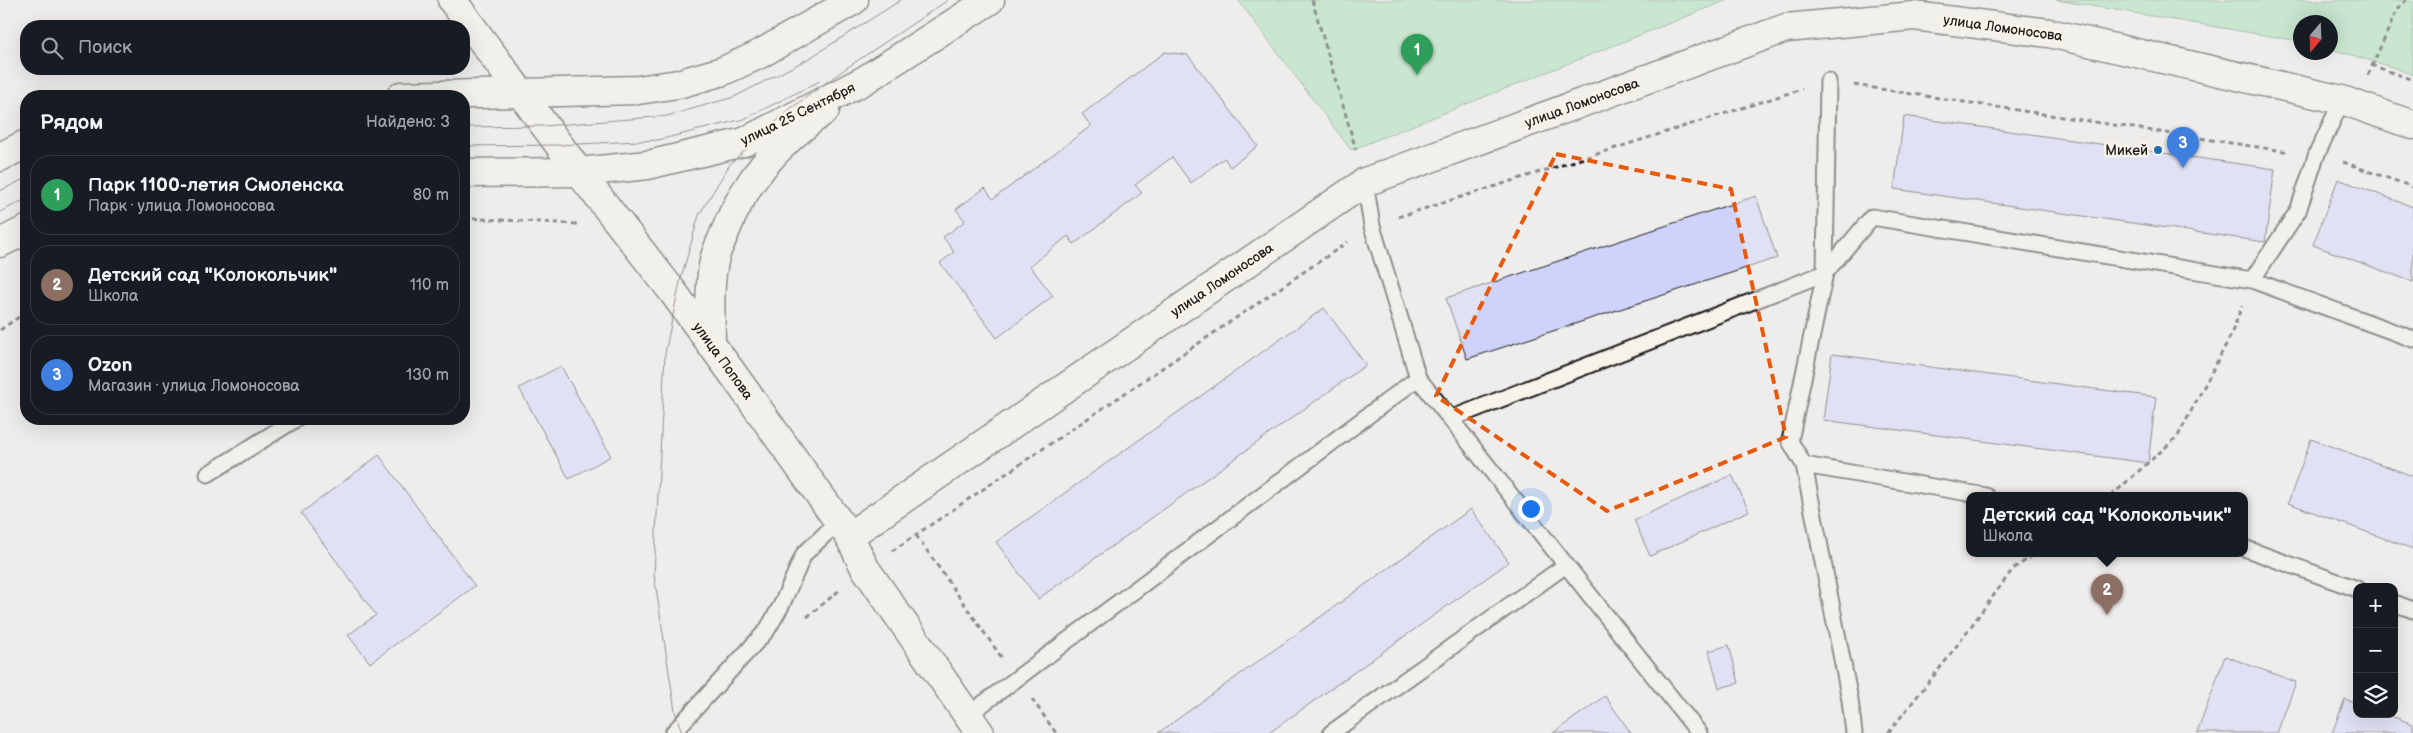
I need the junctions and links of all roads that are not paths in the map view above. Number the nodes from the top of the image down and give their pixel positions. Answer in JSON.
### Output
{"nodes":[{"id":1,"x":452,"y":0,"type":"edge"},
{"id":2,"x":854,"y":0,"type":"edge"},
{"id":3,"x":990,"y":0,"type":"edge"},
{"id":4,"x":467,"y":20,"type":"edge"},
{"id":5,"x":470,"y":25,"type":"edge"},
{"id":6,"x":863,"y":81,"type":"junction"},
{"id":7,"x":1828,"y":81,"type":"road end"},
{"id":8,"x":520,"y":93,"type":"junction"},
{"id":9,"x":470,"y":94,"type":"edge"},
{"id":10,"x":2342,"y":100,"type":"junction"},
{"id":11,"x":2413,"y":125,"type":"edge"},
{"id":12,"x":20,"y":147,"type":"edge"},
{"id":13,"x":0,"y":157,"type":"edge"},
{"id":14,"x":579,"y":172,"type":"junction"},
{"id":15,"x":470,"y":173,"type":"edge"},
{"id":16,"x":1365,"y":182,"type":"junction"},
{"id":17,"x":20,"y":233,"type":"edge"},
{"id":18,"x":0,"y":243,"type":"edge"},
{"id":19,"x":1825,"y":273,"type":"junction"},
{"id":20,"x":2252,"y":280,"type":"junction"},
{"id":21,"x":2413,"y":339,"type":"edge"},
{"id":22,"x":711,"y":345,"type":"junction"},
{"id":23,"x":1418,"y":378,"type":"junction"},
{"id":24,"x":1450,"y":419,"type":"junction"},
{"id":25,"x":286,"y":425,"type":"edge"},
{"id":26,"x":1804,"y":465,"type":"junction"},
{"id":27,"x":208,"y":474,"type":"dead end"},
{"id":28,"x":1966,"y":493,"type":"edge"},
{"id":29,"x":843,"y":529,"type":"junction"},
{"id":30,"x":2248,"y":549,"type":"edge"},
{"id":31,"x":1566,"y":564,"type":"junction"},
{"id":32,"x":2353,"y":588,"type":"edge"},
{"id":33,"x":2398,"y":604,"type":"edge"},
{"id":34,"x":2413,"y":610,"type":"edge"},
{"id":35,"x":974,"y":724,"type":"edge"},
{"id":36,"x":673,"y":733,"type":"edge"},
{"id":37,"x":1331,"y":733,"type":"edge"},
{"id":38,"x":1699,"y":733,"type":"edge"},
{"id":39,"x":1854,"y":733,"type":"edge"}],
"edges":[{"from":1,"to":4,"type":"street","name":"улица Попова"},
{"from":2,"to":8,"type":"street"},
{"from":3,"to":6,"type":"street","name":"улица 25 Сентября"},
{"from":5,"to":8,"type":"street","name":"улица Попова"},
{"from":6,"to":14,"type":"street","name":"улица 25 Сентября"},
{"from":6,"to":22,"type":"street"},
{"from":7,"to":19,"type":"lane"},
{"from":8,"to":9,"type":"street"},
{"from":8,"to":14,"type":"street","name":"улица Попова"},
{"from":10,"to":11,"type":"street","name":"улица Ломоносова"},
{"from":10,"to":16,"type":"street","name":"улица Ломоносова"},
{"from":10,"to":20,"type":"lane"},
{"from":12,"to":13,"type":"street"},
{"from":14,"to":15,"type":"street","name":"улица 25 Сентября"},
{"from":14,"to":22,"type":"street","name":"улица Попова"},
{"from":16,"to":23,"type":"lane"},
{"from":16,"to":29,"type":"street","name":"улица Ломоносова"},
{"from":17,"to":18,"type":"street"},
{"from":19,"to":20,"type":"lane"},
{"from":19,"to":24,"type":"lane"},
{"from":19,"to":26,"type":"lane"},
{"from":20,"to":21,"type":"lane"},
{"from":22,"to":29,"type":"street","name":"улица Попова"},
{"from":23,"to":24,"type":"lane"},
{"from":23,"to":35,"type":"lane"},
{"from":24,"to":31,"type":"lane"},
{"from":25,"to":27,"type":"lane"},
{"from":26,"to":28,"type":"lane"},
{"from":26,"to":39,"type":"lane"},
{"from":29,"to":35,"type":"street","name":"улица Попова"},
{"from":29,"to":36,"type":"lane"},
{"from":30,"to":32,"type":"lane"},
{"from":31,"to":37,"type":"lane"},
{"from":31,"to":38,"type":"lane"},
{"from":33,"to":34,"type":"lane"}]}
